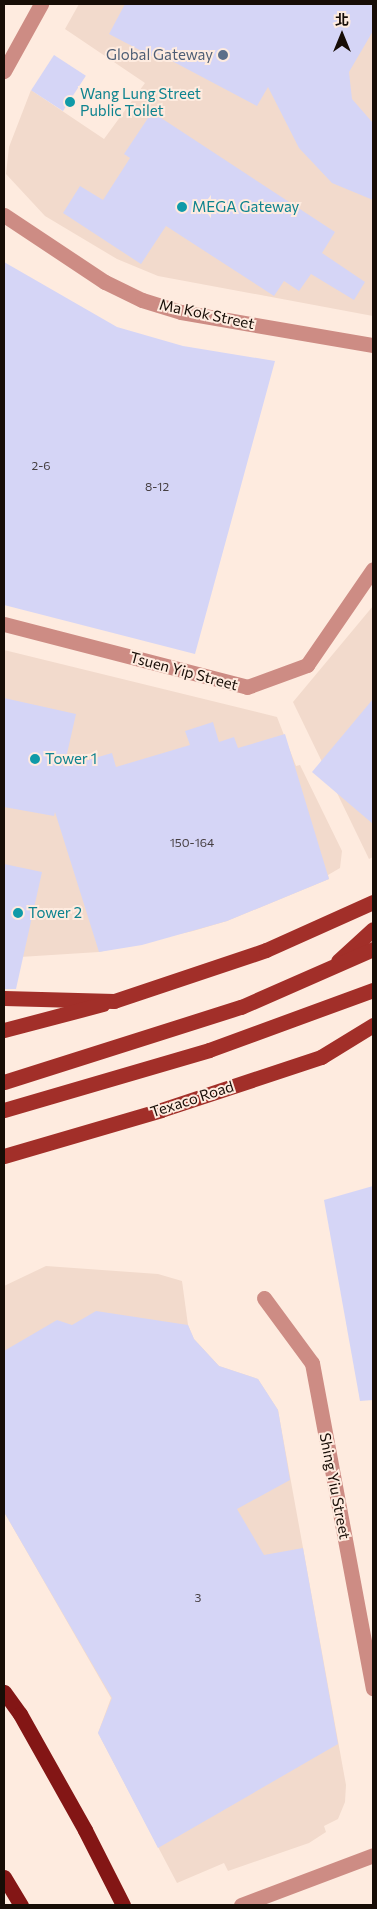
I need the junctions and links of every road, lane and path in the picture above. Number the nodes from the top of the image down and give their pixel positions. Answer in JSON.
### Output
{"nodes":[{"id":1,"x":41,"y":4,"type":"edge"},
{"id":2,"x":4,"y":71,"type":"edge"},
{"id":3,"x":4,"y":215,"type":"edge"},
{"id":4,"x":373,"y":345,"type":"edge"},
{"id":5,"x":373,"y":569,"type":"edge"},
{"id":6,"x":4,"y":624,"type":"edge"},
{"id":7,"x":373,"y":902,"type":"edge"},
{"id":8,"x":373,"y":929,"type":"edge"},
{"id":9,"x":373,"y":949,"type":"edge"},
{"id":10,"x":326,"y":972,"type":"junction"},
{"id":11,"x":373,"y":990,"type":"edge"},
{"id":12,"x":4,"y":998,"type":"edge"},
{"id":13,"x":114,"y":1001,"type":"junction"},
{"id":14,"x":373,"y":1025,"type":"edge"},
{"id":15,"x":4,"y":1030,"type":"edge"},
{"id":16,"x":4,"y":1082,"type":"edge"},
{"id":17,"x":4,"y":1110,"type":"edge"},
{"id":18,"x":4,"y":1156,"type":"edge"},
{"id":19,"x":264,"y":1298,"type":"dead end"},
{"id":20,"x":373,"y":1688,"type":"edge"},
{"id":21,"x":4,"y":1692,"type":"edge"},
{"id":22,"x":373,"y":1855,"type":"edge"},
{"id":23,"x":4,"y":1877,"type":"edge"},
{"id":24,"x":21,"y":1905,"type":"edge"},
{"id":25,"x":123,"y":1905,"type":"edge"},
{"id":26,"x":241,"y":1905,"type":"edge"}],
"edges":[{"from":1,"to":2,"type":"street"},
{"from":3,"to":4,"type":"street","name":"Ma Kok Street"},
{"from":5,"to":6,"type":"street","name":"Tsuen Yip Street"},
{"from":7,"to":13,"type":"main road"},
{"from":8,"to":10,"type":"main road"},
{"from":9,"to":10,"type":"main road"},
{"from":10,"to":16,"type":"main road"},
{"from":11,"to":17,"type":"main road"},
{"from":12,"to":13,"type":"main road"},
{"from":13,"to":15,"type":"main road"},
{"from":14,"to":18,"type":"main road","name":"Texaco Road"},
{"from":19,"to":20,"type":"street","name":"Shing Yiu Street"},
{"from":21,"to":25,"type":"highway"},
{"from":22,"to":26,"type":"street"},
{"from":23,"to":24,"type":"highway"}]}
